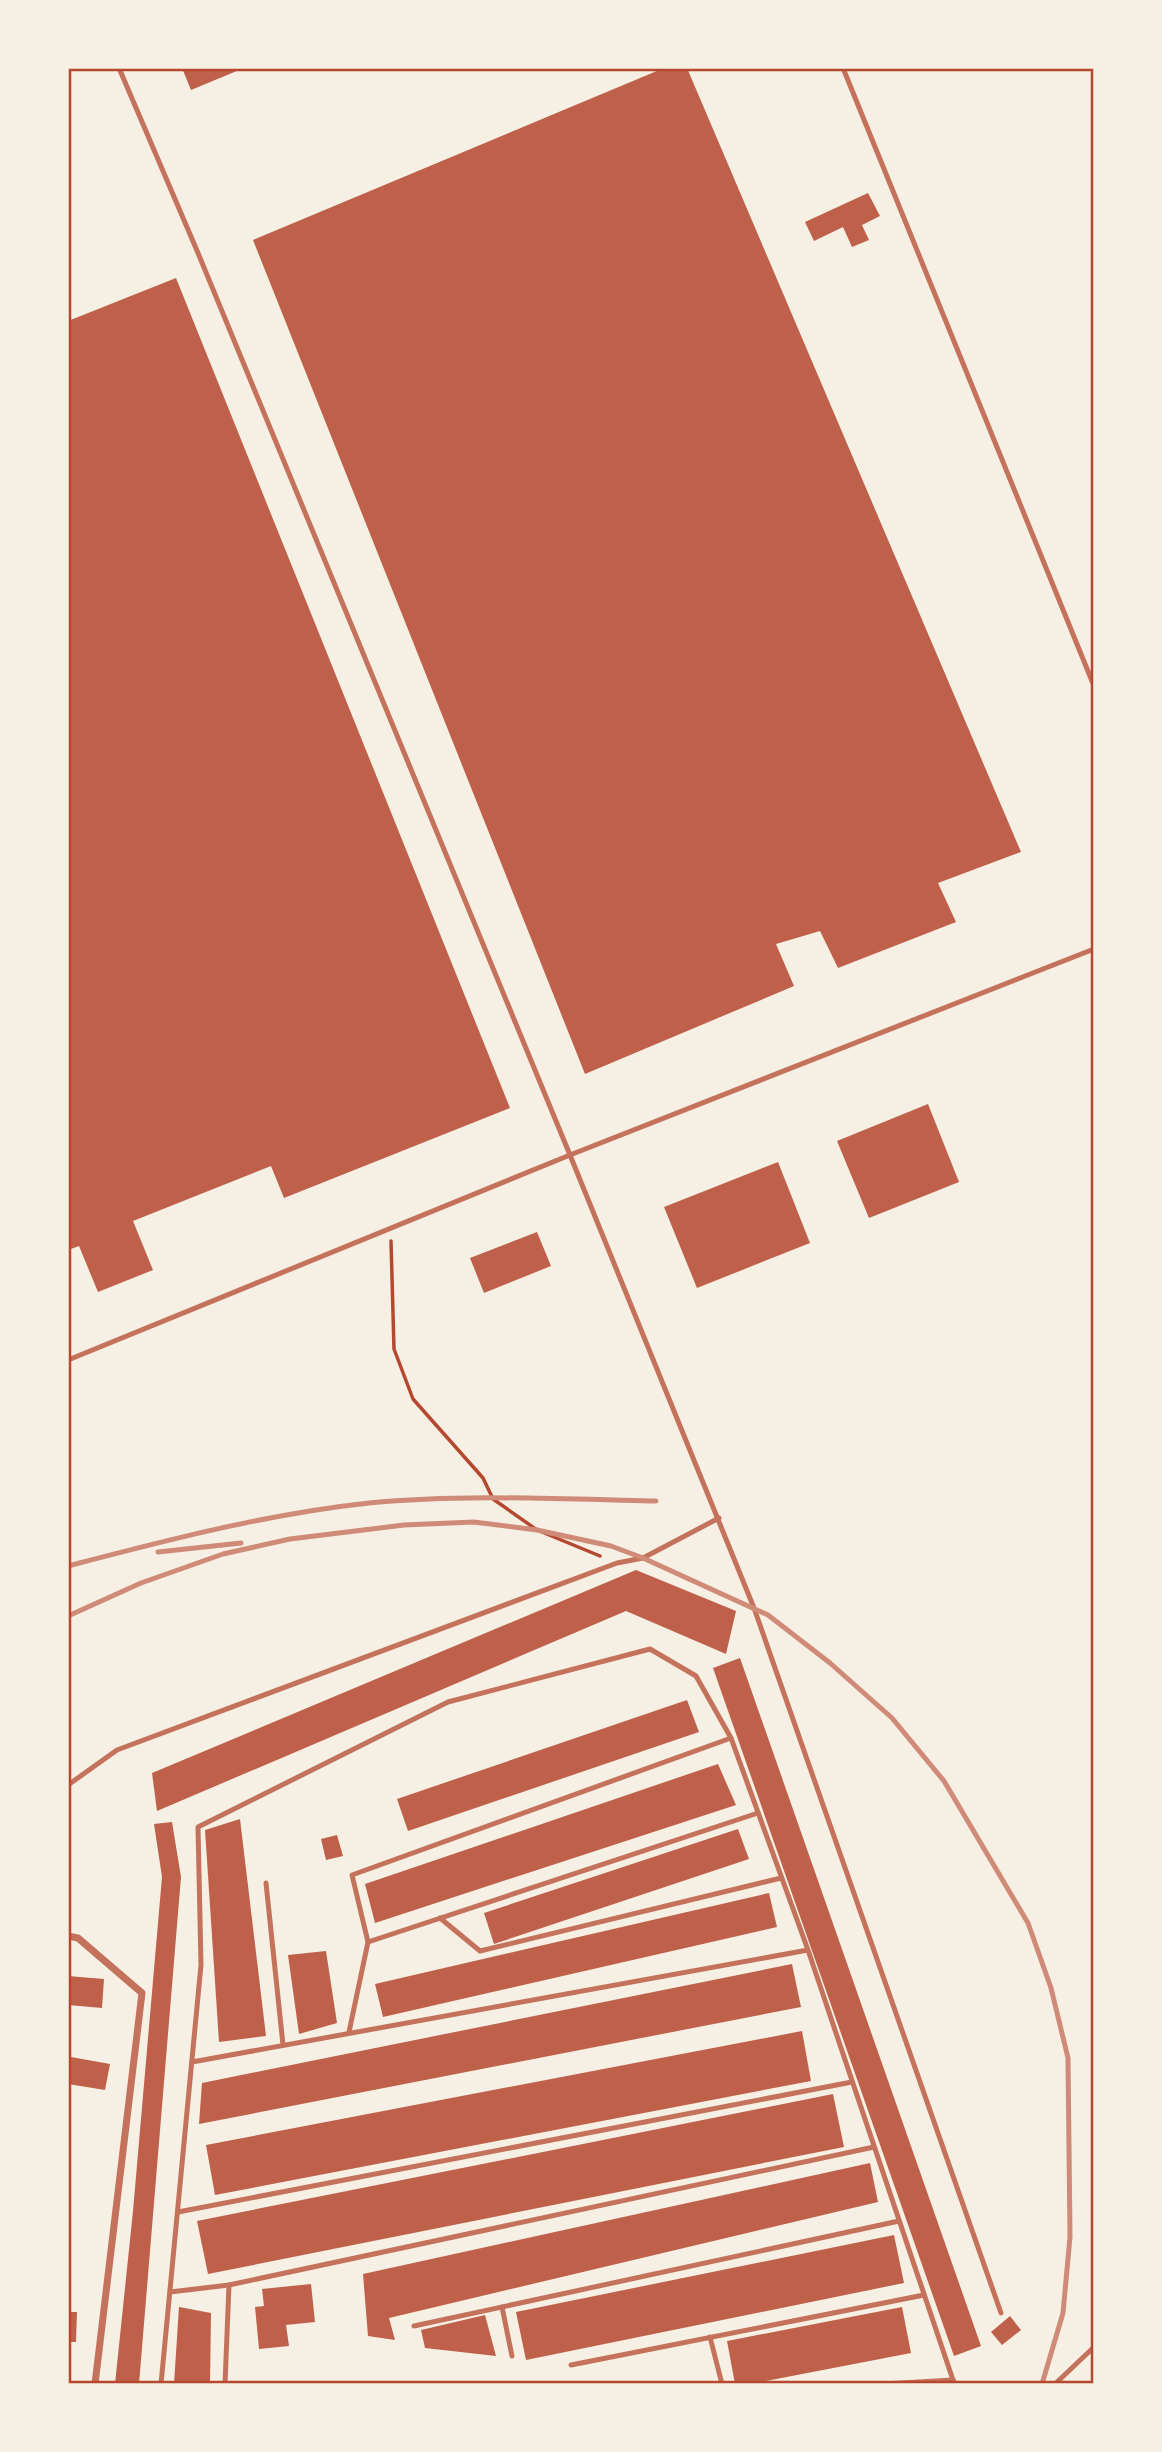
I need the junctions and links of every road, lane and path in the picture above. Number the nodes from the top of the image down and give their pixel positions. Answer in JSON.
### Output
{"nodes":[{"id":1,"x":119,"y":68,"type":"edge"},
{"id":2,"x":843,"y":68,"type":"edge"},
{"id":3,"x":1094,"y":686,"type":"edge"},
{"id":4,"x":1094,"y":949,"type":"edge"},
{"id":5,"x":570,"y":1155,"type":"junction"},
{"id":6,"x":391,"y":1228,"type":"junction"},
{"id":7,"x":68,"y":1360,"type":"edge"},
{"id":8,"x":719,"y":1518,"type":"junction"},
{"id":9,"x":617,"y":1563,"type":"junction"},
{"id":10,"x":731,"y":1738,"type":"junction"},
{"id":11,"x":68,"y":1785,"type":"edge"},
{"id":12,"x":758,"y":1813,"type":"junction"},
{"id":13,"x":781,"y":1878,"type":"junction"},
{"id":14,"x":266,"y":1883,"type":"dead end"},
{"id":15,"x":440,"y":1918,"type":"junction"},
{"id":16,"x":68,"y":1936,"type":"edge"},
{"id":17,"x":368,"y":1942,"type":"junction"},
{"id":18,"x":808,"y":1950,"type":"junction"},
{"id":19,"x":349,"y":2032,"type":"junction"},
{"id":20,"x":283,"y":2045,"type":"junction"},
{"id":21,"x":192,"y":2062,"type":"junction"},
{"id":22,"x":852,"y":2082,"type":"junction"},
{"id":23,"x":874,"y":2147,"type":"junction"},
{"id":24,"x":178,"y":2213,"type":"junction"},
{"id":25,"x":899,"y":2221,"type":"junction"},
{"id":26,"x":229,"y":2285,"type":"junction"},
{"id":27,"x":170,"y":2292,"type":"junction"},
{"id":28,"x":924,"y":2295,"type":"junction"},
{"id":29,"x":502,"y":2307,"type":"junction"},
{"id":30,"x":1001,"y":2313,"type":"dead end"},
{"id":31,"x":414,"y":2326,"type":"dead end"},
{"id":32,"x":710,"y":2337,"type":"junction"},
{"id":33,"x":1094,"y":2347,"type":"edge"},
{"id":34,"x":512,"y":2356,"type":"dead end"},
{"id":35,"x":571,"y":2365,"type":"dead end"},
{"id":36,"x":955,"y":2382,"type":"edge"},
{"id":37,"x":95,"y":2384,"type":"edge"},
{"id":38,"x":161,"y":2384,"type":"edge"},
{"id":39,"x":225,"y":2384,"type":"edge"},
{"id":40,"x":722,"y":2384,"type":"edge"},
{"id":41,"x":884,"y":2384,"type":"edge"},
{"id":42,"x":1055,"y":2384,"type":"edge"}],
"edges":[{"from":1,"to":5,"type":"lane"},
{"from":2,"to":3,"type":"lane"},
{"from":4,"to":5,"type":"lane"},
{"from":5,"to":6,"type":"lane"},
{"from":5,"to":8,"type":"lane"},
{"from":6,"to":7,"type":"lane"},
{"from":6,"to":9,"type":"path"},
{"from":8,"to":9,"type":"lane"},
{"from":8,"to":30,"type":"lane"},
{"from":9,"to":11,"type":"lane"},
{"from":10,"to":12,"type":"lane"},
{"from":10,"to":17,"type":"lane"},
{"from":10,"to":21,"type":"lane"},
{"from":12,"to":13,"type":"lane"},
{"from":12,"to":15,"type":"lane"},
{"from":13,"to":15,"type":"lane"},
{"from":13,"to":18,"type":"lane"},
{"from":14,"to":20,"type":"lane"},
{"from":15,"to":17,"type":"lane"},
{"from":16,"to":37,"type":"street"},
{"from":17,"to":19,"type":"lane"},
{"from":18,"to":19,"type":"lane"},
{"from":18,"to":22,"type":"lane"},
{"from":19,"to":20,"type":"lane"},
{"from":20,"to":21,"type":"lane"},
{"from":21,"to":24,"type":"lane"},
{"from":22,"to":23,"type":"lane"},
{"from":22,"to":24,"type":"lane"},
{"from":23,"to":25,"type":"lane"},
{"from":23,"to":26,"type":"lane"},
{"from":24,"to":27,"type":"lane"},
{"from":25,"to":28,"type":"lane"},
{"from":25,"to":29,"type":"lane"},
{"from":26,"to":27,"type":"lane"},
{"from":26,"to":39,"type":"lane"},
{"from":27,"to":38,"type":"lane"},
{"from":28,"to":32,"type":"lane"},
{"from":28,"to":36,"type":"lane"},
{"from":29,"to":31,"type":"lane"},
{"from":29,"to":34,"type":"lane"},
{"from":32,"to":35,"type":"lane"},
{"from":32,"to":40,"type":"lane"},
{"from":33,"to":42,"type":"lane"},
{"from":36,"to":41,"type":"lane"}]}
